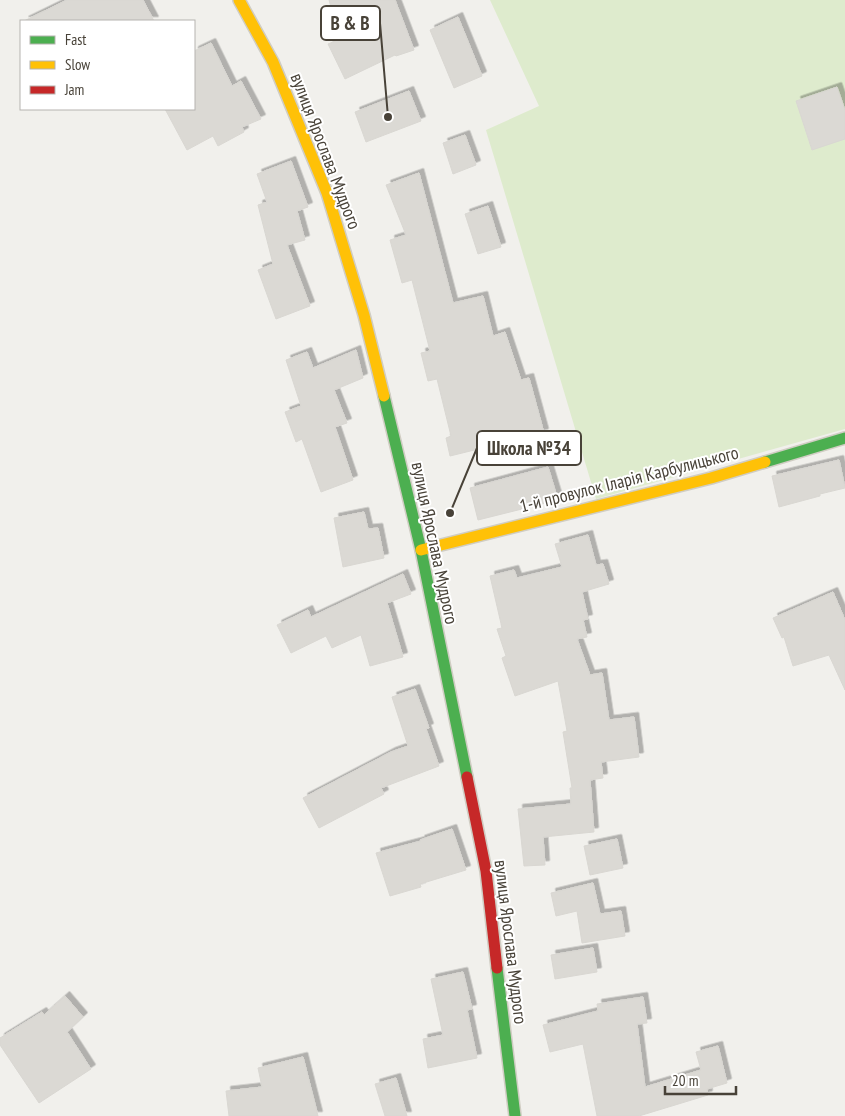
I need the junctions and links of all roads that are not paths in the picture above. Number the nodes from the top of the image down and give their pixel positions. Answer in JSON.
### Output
{"nodes":[{"id":1,"x":239,"y":0,"type":"edge"},
{"id":2,"x":845,"y":438,"type":"edge"},
{"id":3,"x":421,"y":550,"type":"junction"},
{"id":4,"x":515,"y":1116,"type":"edge"}],
"edges":[{"from":1,"to":3,"type":"main road","name":"вулиця Ярослава Мудрого"},
{"from":2,"to":3,"type":"main road","name":"1-й провулок Іларія Карбулицького"},
{"from":3,"to":4,"type":"main road","name":"вулиця Ярослава Мудрого"}]}
